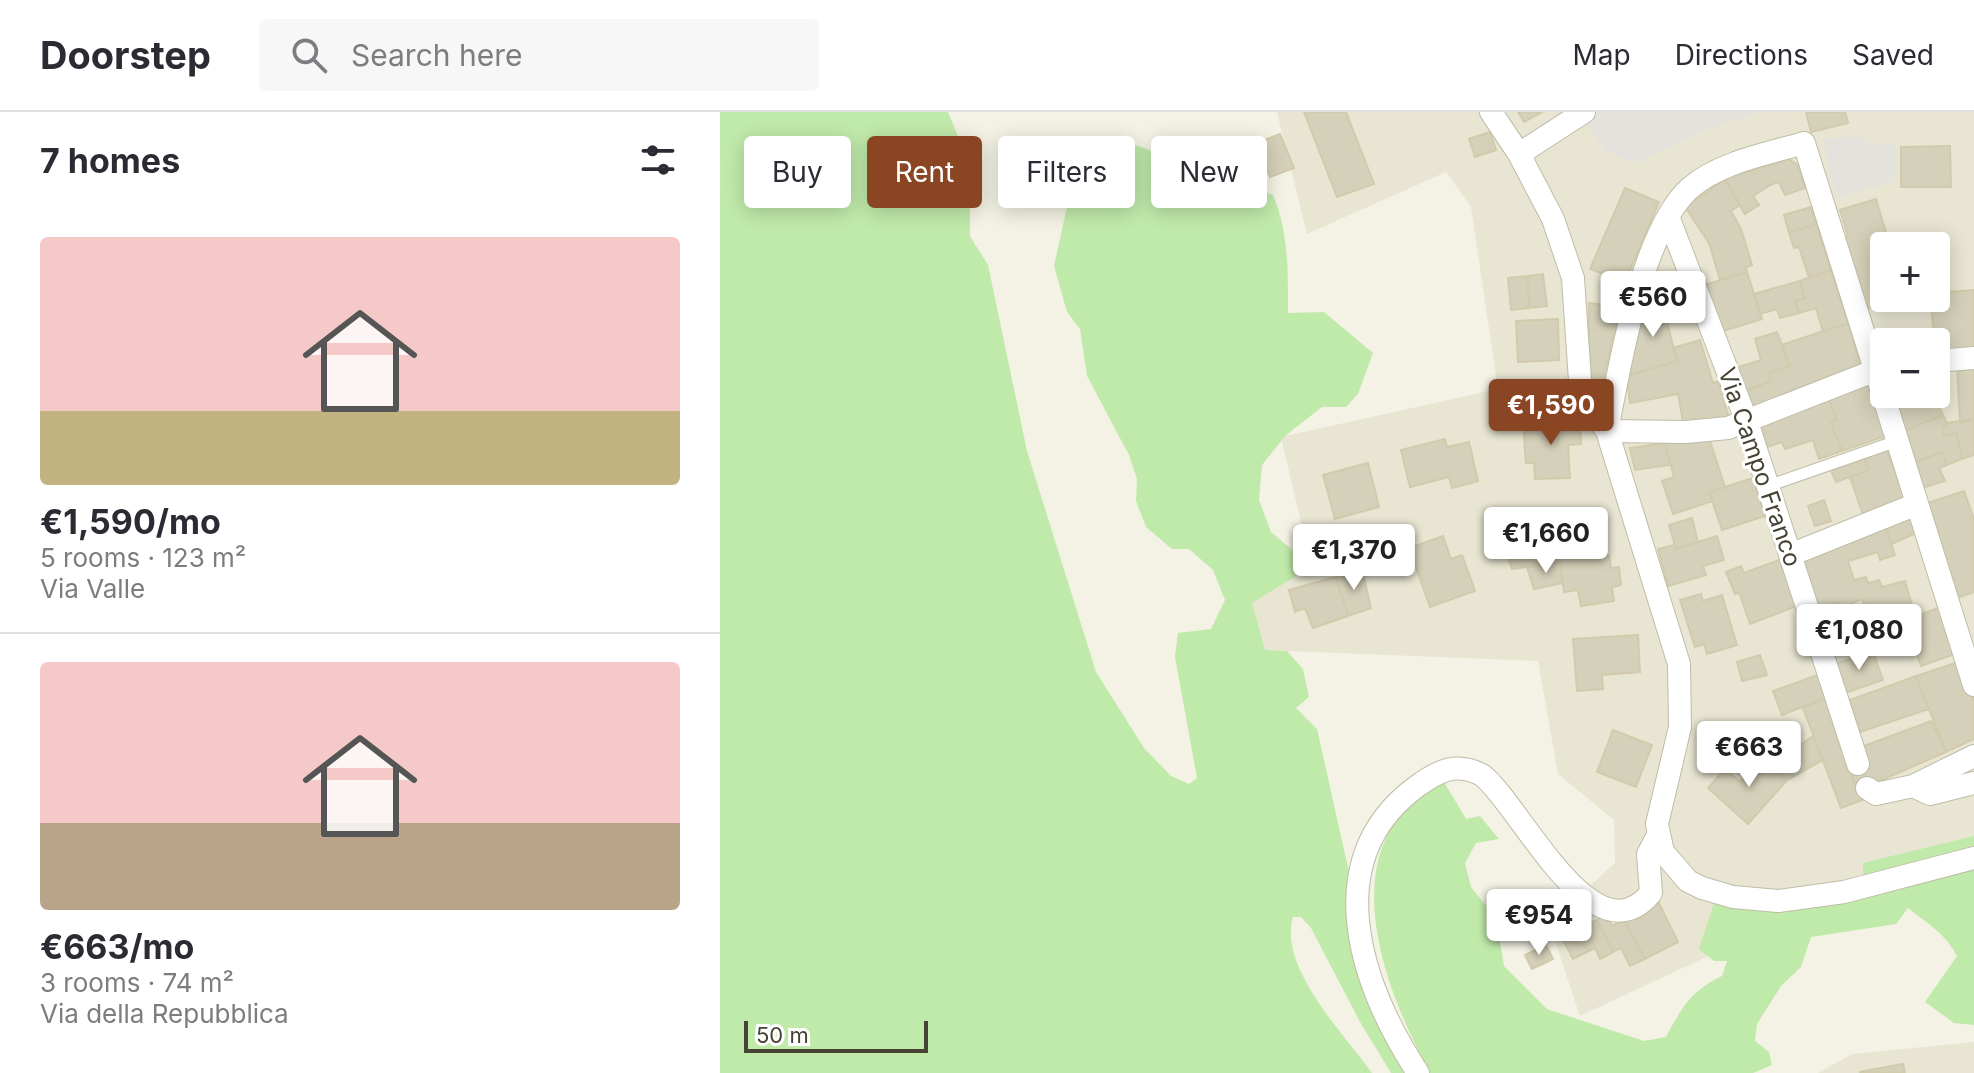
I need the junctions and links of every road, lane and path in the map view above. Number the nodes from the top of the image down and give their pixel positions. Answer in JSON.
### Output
{"nodes":[{"id":1,"x":1491,"y":112,"type":"edge"},
{"id":2,"x":1584,"y":112,"type":"edge"},
{"id":3,"x":1519,"y":154,"type":"junction"},
{"id":4,"x":1669,"y":219,"type":"junction"},
{"id":5,"x":1870,"y":345,"type":"edge"},
{"id":6,"x":1974,"y":358,"type":"edge"},
{"id":7,"x":1950,"y":360,"type":"edge"},
{"id":8,"x":1870,"y":372,"type":"edge"},
{"id":9,"x":1889,"y":408,"type":"edge"},
{"id":10,"x":1747,"y":422,"type":"junction"},
{"id":11,"x":1607,"y":431,"type":"junction"},
{"id":12,"x":1897,"y":441,"type":"junction"},
{"id":13,"x":1768,"y":486,"type":"junction"},
{"id":14,"x":1917,"y":504,"type":"junction"},
{"id":15,"x":1790,"y":555,"type":"junction"},
{"id":16,"x":1974,"y":685,"type":"edge"},
{"id":17,"x":1974,"y":756,"type":"edge"},
{"id":18,"x":1858,"y":764,"type":"dead end"},
{"id":19,"x":1974,"y":783,"type":"edge"},
{"id":20,"x":1913,"y":786,"type":"junction"},
{"id":21,"x":1867,"y":788,"type":"dead end"},
{"id":22,"x":1658,"y":835,"type":"junction"},
{"id":23,"x":1974,"y":858,"type":"edge"},
{"id":24,"x":1418,"y":1073,"type":"edge"}],
"edges":[{"from":1,"to":3,"type":"street"},
{"from":2,"to":3,"type":"street"},
{"from":3,"to":11,"type":"street"},
{"from":4,"to":5,"type":"street"},
{"from":4,"to":10,"type":"street","name":"Via Campo Franco"},
{"from":4,"to":11,"type":"street"},
{"from":6,"to":7,"type":"street"},
{"from":8,"to":10,"type":"street"},
{"from":9,"to":12,"type":"street"},
{"from":10,"to":11,"type":"street"},
{"from":10,"to":13,"type":"street","name":"Via Campo Franco"},
{"from":11,"to":22,"type":"street"},
{"from":12,"to":13,"type":"lane"},
{"from":12,"to":14,"type":"street"},
{"from":13,"to":15,"type":"street","name":"Via Campo Franco"},
{"from":14,"to":15,"type":"street"},
{"from":14,"to":16,"type":"street"},
{"from":15,"to":18,"type":"street","name":"Via Campo Franco"},
{"from":17,"to":20,"type":"street"},
{"from":19,"to":20,"type":"street"},
{"from":20,"to":21,"type":"street"},
{"from":22,"to":23,"type":"street"},
{"from":22,"to":24,"type":"street"}]}
